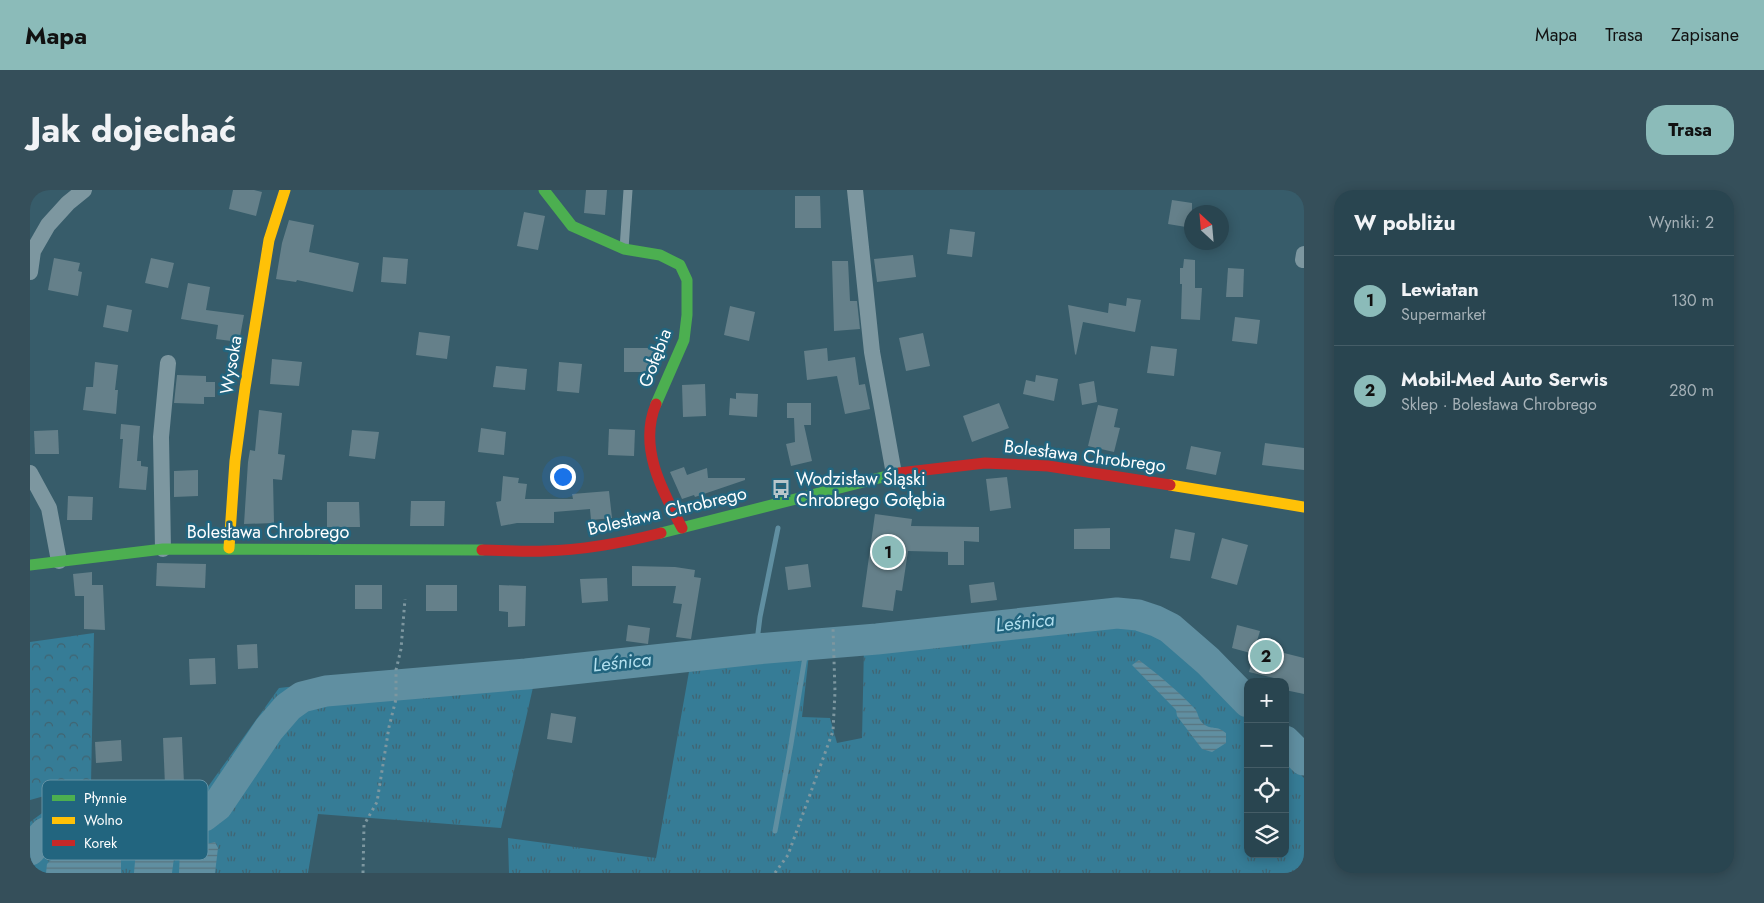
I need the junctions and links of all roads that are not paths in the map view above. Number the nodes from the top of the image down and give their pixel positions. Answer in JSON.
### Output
{"nodes":[{"id":1,"x":84,"y":190,"type":"edge"},
{"id":2,"x":285,"y":190,"type":"edge"},
{"id":3,"x":544,"y":190,"type":"edge"},
{"id":4,"x":628,"y":190,"type":"edge"},
{"id":5,"x":855,"y":190,"type":"edge"},
{"id":6,"x":624,"y":249,"type":"junction"},
{"id":7,"x":1304,"y":254,"type":"edge"},
{"id":8,"x":1303,"y":260,"type":"edge"},
{"id":9,"x":30,"y":272,"type":"edge"},
{"id":10,"x":168,"y":363,"type":"dead end"},
{"id":11,"x":30,"y":473,"type":"edge"},
{"id":12,"x":894,"y":474,"type":"junction"},
{"id":13,"x":1304,"y":507,"type":"edge"},
{"id":14,"x":682,"y":528,"type":"junction"},
{"id":15,"x":229,"y":548,"type":"junction"},
{"id":16,"x":162,"y":549,"type":"junction"},
{"id":17,"x":59,"y":561,"type":"junction"},
{"id":18,"x":30,"y":565,"type":"edge"}],
"edges":[{"from":1,"to":9,"type":"street"},
{"from":2,"to":15,"type":"street","name":"Wysoka"},
{"from":3,"to":6,"type":"street","name":"Gołębia"},
{"from":4,"to":6,"type":"lane"},
{"from":5,"to":12,"type":"street"},
{"from":6,"to":14,"type":"street","name":"Gołębia"},
{"from":7,"to":8,"type":"street"},
{"from":10,"to":16,"type":"street"},
{"from":11,"to":17,"type":"street"},
{"from":12,"to":13,"type":"street","name":"Bolesława Chrobrego"},
{"from":12,"to":14,"type":"street","name":"Bolesława Chrobrego"},
{"from":14,"to":15,"type":"street","name":"Bolesława Chrobrego"},
{"from":15,"to":16,"type":"street","name":"Bolesława Chrobrego"},
{"from":16,"to":17,"type":"street","name":"Bolesława Chrobrego"},
{"from":17,"to":18,"type":"street","name":"Bolesława Chrobrego"}]}
